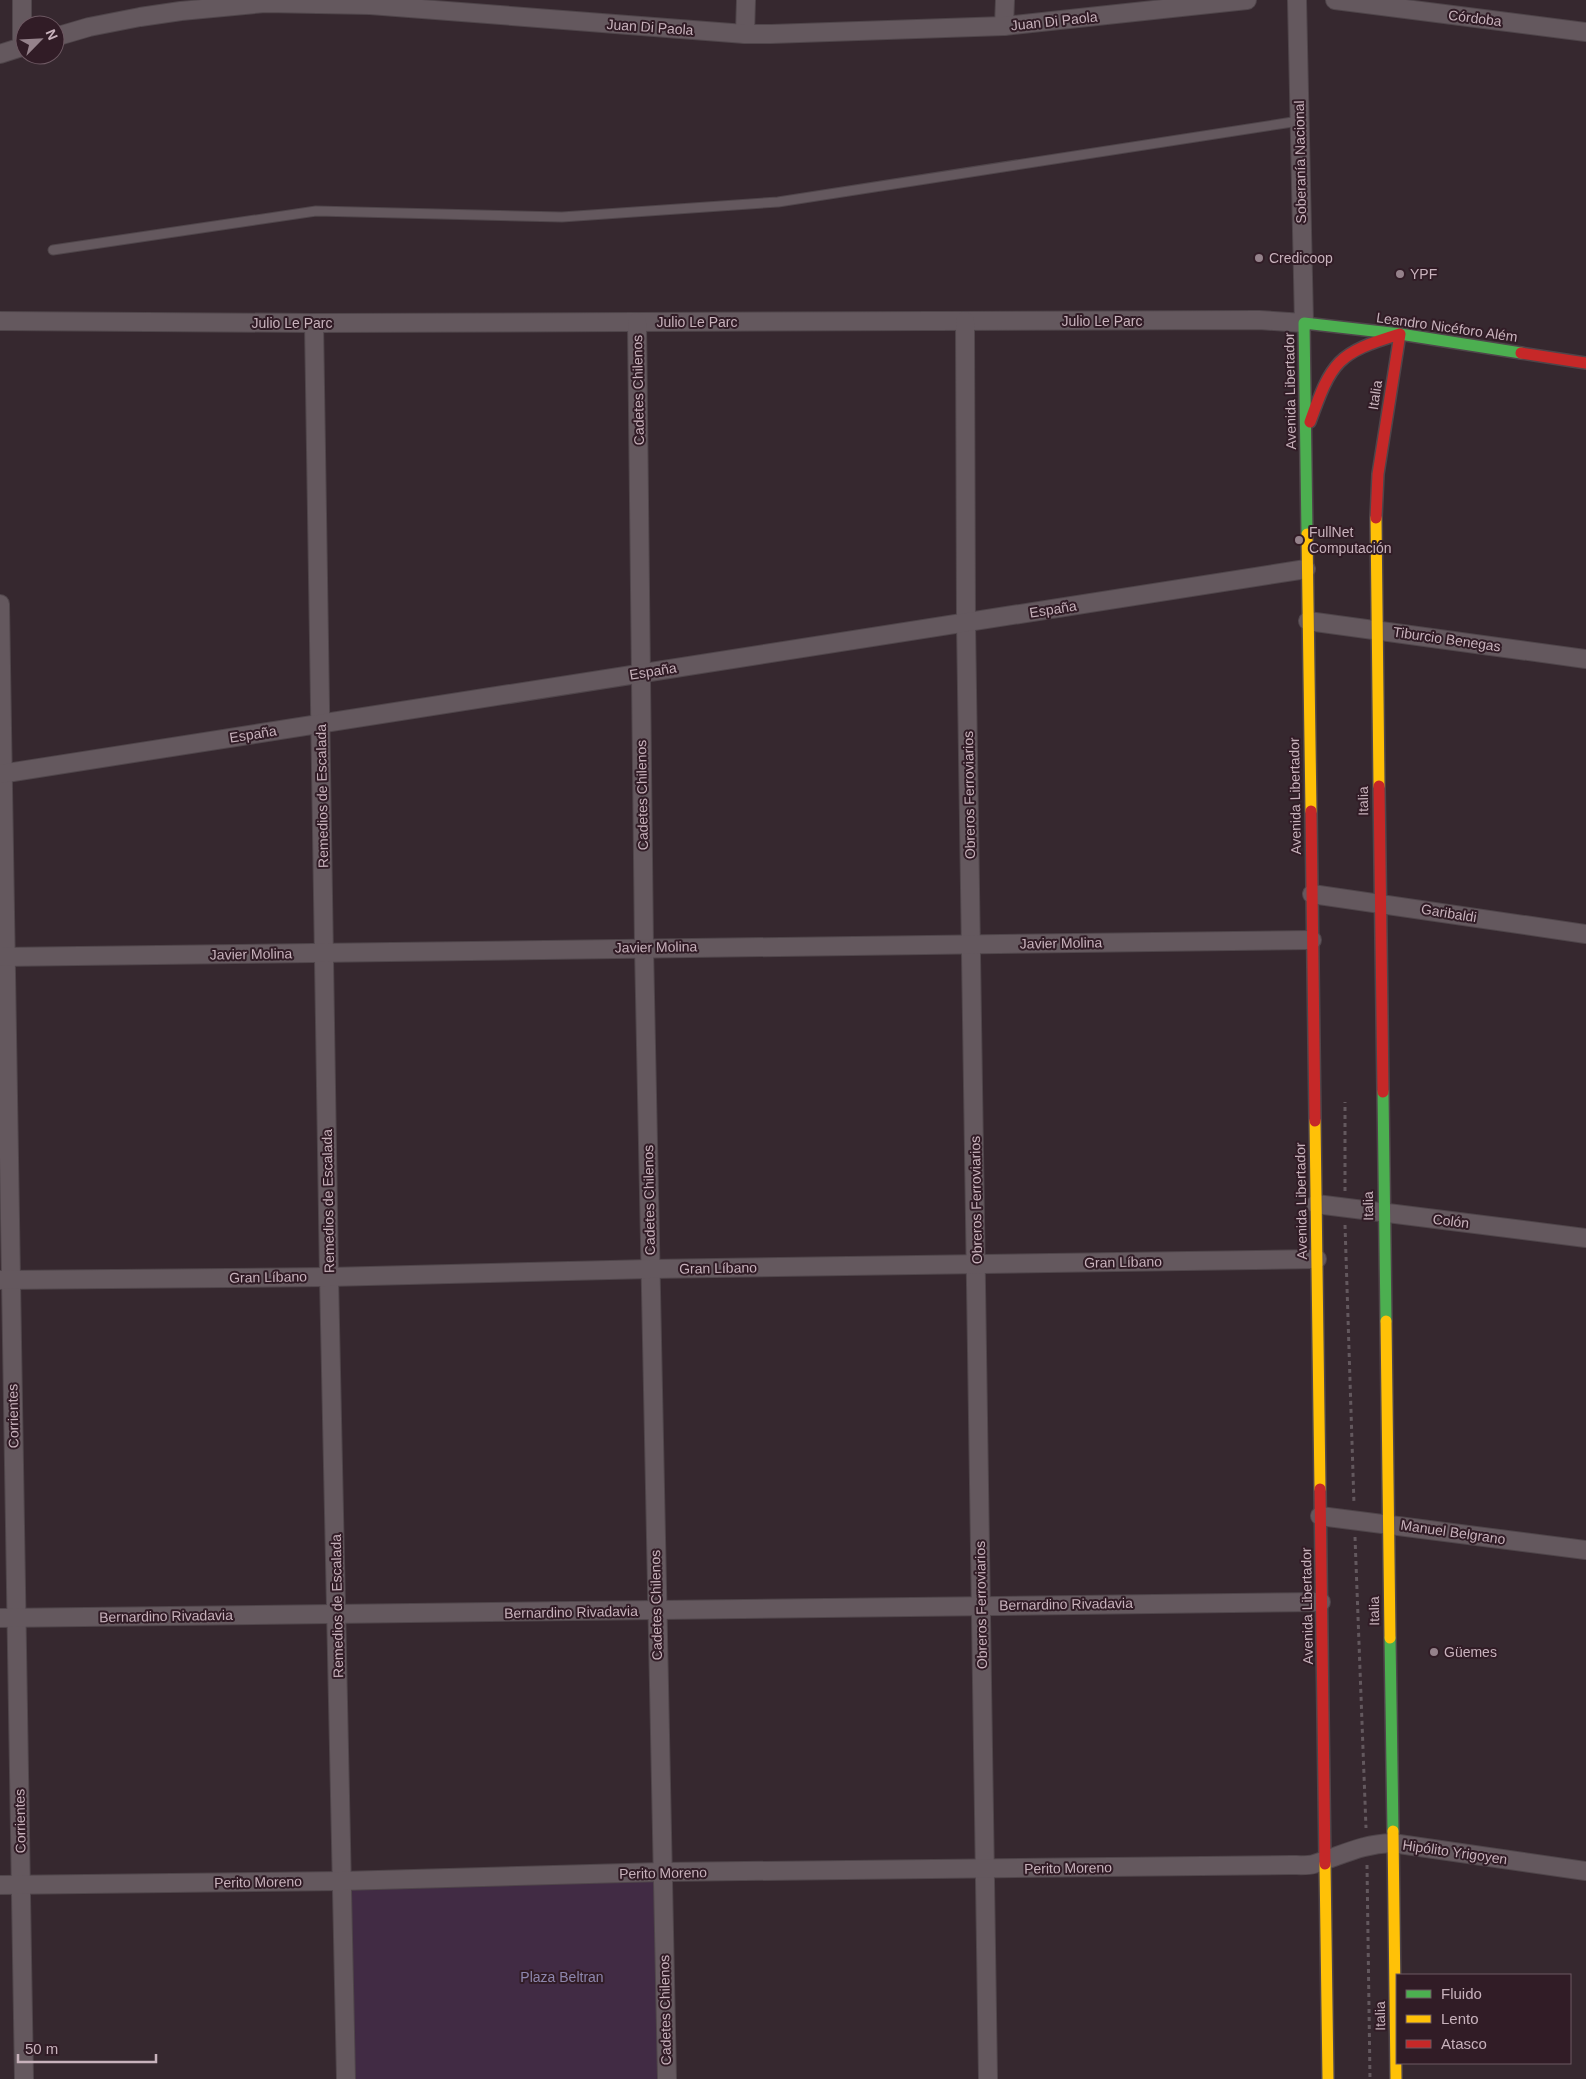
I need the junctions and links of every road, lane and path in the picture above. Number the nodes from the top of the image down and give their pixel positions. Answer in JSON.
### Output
{"nodes":[{"id":1,"x":22,"y":0,"type":"edge"},
{"id":2,"x":746,"y":0,"type":"edge"},
{"id":3,"x":1004,"y":0,"type":"edge"},
{"id":4,"x":1247,"y":0,"type":"edge"},
{"id":5,"x":1297,"y":0,"type":"edge"},
{"id":6,"x":1335,"y":0,"type":"edge"},
{"id":7,"x":265,"y":2,"type":"edge"},
{"id":8,"x":508,"y":8,"type":"edge"},
{"id":9,"x":1461,"y":8,"type":"edge"},
{"id":10,"x":22,"y":15,"type":"edge"},
{"id":11,"x":1004,"y":26,"type":"junction"},
{"id":12,"x":1586,"y":32,"type":"edge"},
{"id":13,"x":65,"y":34,"type":"edge"},
{"id":14,"x":746,"y":34,"type":"junction"},
{"id":15,"x":15,"y":49,"type":"edge"},
{"id":16,"x":0,"y":54,"type":"edge"},
{"id":17,"x":1299,"y":121,"type":"junction"},
{"id":18,"x":53,"y":250,"type":"dead end"},
{"id":19,"x":965,"y":321,"type":"junction"},
{"id":20,"x":0,"y":322,"type":"edge"},
{"id":21,"x":637,"y":322,"type":"junction"},
{"id":22,"x":314,"y":323,"type":"junction"},
{"id":23,"x":1304,"y":323,"type":"junction"},
{"id":24,"x":1400,"y":334,"type":"junction"},
{"id":25,"x":1586,"y":363,"type":"edge"},
{"id":26,"x":1305,"y":436,"type":"junction"},
{"id":27,"x":1306,"y":569,"type":"junction"},
{"id":28,"x":0,"y":604,"type":"edge"},
{"id":29,"x":1308,"y":621,"type":"junction"},
{"id":30,"x":966,"y":623,"type":"junction"},
{"id":31,"x":1376,"y":629,"type":"junction"},
{"id":32,"x":1586,"y":659,"type":"edge"},
{"id":33,"x":640,"y":674,"type":"junction"},
{"id":34,"x":320,"y":723,"type":"junction"},
{"id":35,"x":1,"y":774,"type":"edge"},
{"id":36,"x":1312,"y":894,"type":"junction"},
{"id":37,"x":1380,"y":902,"type":"junction"},
{"id":38,"x":1586,"y":934,"type":"edge"},
{"id":39,"x":1312,"y":940,"type":"junction"},
{"id":40,"x":971,"y":944,"type":"junction"},
{"id":41,"x":644,"y":947,"type":"junction"},
{"id":42,"x":324,"y":953,"type":"junction"},
{"id":43,"x":3,"y":957,"type":"edge"},
{"id":44,"x":1345,"y":1102,"type":"dead end"},
{"id":45,"x":1316,"y":1204,"type":"junction"},
{"id":46,"x":1345,"y":1207,"type":"junction"},
{"id":47,"x":1383,"y":1212,"type":"junction"},
{"id":48,"x":1586,"y":1238,"type":"edge"},
{"id":49,"x":1317,"y":1258,"type":"junction"},
{"id":50,"x":977,"y":1264,"type":"junction"},
{"id":51,"x":650,"y":1269,"type":"junction"},
{"id":52,"x":329,"y":1276,"type":"junction"},
{"id":53,"x":5,"y":1280,"type":"edge"},
{"id":54,"x":1320,"y":1516,"type":"junction"},
{"id":55,"x":1355,"y":1519,"type":"junction"},
{"id":56,"x":1388,"y":1523,"type":"junction"},
{"id":57,"x":1586,"y":1550,"type":"edge"},
{"id":58,"x":1321,"y":1602,"type":"junction"},
{"id":59,"x":981,"y":1605,"type":"junction"},
{"id":60,"x":656,"y":1611,"type":"junction"},
{"id":61,"x":338,"y":1614,"type":"junction"},
{"id":62,"x":8,"y":1618,"type":"edge"},
{"id":63,"x":1392,"y":1843,"type":"junction"},
{"id":64,"x":1366,"y":1845,"type":"junction"},
{"id":65,"x":1325,"y":1859,"type":"junction"},
{"id":66,"x":986,"y":1869,"type":"junction"},
{"id":67,"x":1586,"y":1871,"type":"edge"},
{"id":68,"x":662,"y":1872,"type":"junction"},
{"id":69,"x":342,"y":1881,"type":"junction"},
{"id":70,"x":0,"y":1884,"type":"edge"},
{"id":71,"x":21,"y":1884,"type":"junction"},
{"id":72,"x":24,"y":2079,"type":"edge"},
{"id":73,"x":346,"y":2079,"type":"edge"},
{"id":74,"x":667,"y":2079,"type":"edge"},
{"id":75,"x":988,"y":2079,"type":"edge"},
{"id":76,"x":1328,"y":2079,"type":"edge"},
{"id":77,"x":1370,"y":2079,"type":"edge"},
{"id":78,"x":1396,"y":2079,"type":"edge"}],
"edges":[{"from":1,"to":10,"type":"street"},
{"from":2,"to":14,"type":"street"},
{"from":3,"to":11,"type":"street"},
{"from":4,"to":11,"type":"street","name":"Juan Di Paola"},
{"from":5,"to":17,"type":"street","name":"Soberanía Nacional"},
{"from":6,"to":9,"type":"street","name":"Córdoba"},
{"from":7,"to":8,"type":"street","name":"Juan Di Paola"},
{"from":7,"to":13,"type":"street","name":"Juan Di Paola"},
{"from":8,"to":14,"type":"street","name":"Juan Di Paola"},
{"from":9,"to":12,"type":"street","name":"Córdoba"},
{"from":11,"to":14,"type":"street","name":"Juan Di Paola"},
{"from":15,"to":16,"type":"street"},
{"from":17,"to":18,"type":"lane"},
{"from":17,"to":23,"type":"street","name":"Soberanía Nacional"},
{"from":19,"to":21,"type":"street","name":"Julio Le Parc"},
{"from":19,"to":23,"type":"street","name":"Julio Le Parc"},
{"from":19,"to":30,"type":"street","name":"Obreros Ferroviarios"},
{"from":20,"to":22,"type":"street","name":"Julio Le Parc"},
{"from":21,"to":22,"type":"street","name":"Julio Le Parc"},
{"from":21,"to":33,"type":"street","name":"Cadetes Chilenos"},
{"from":22,"to":34,"type":"street","name":"Remedios de Escalada"},
{"from":23,"to":24,"type":"main road","name":"Leandro Nicéforo Além"},
{"from":23,"to":26,"type":"main road","name":"Avenida Libertador"},
{"from":24,"to":25,"type":"main road","name":"Leandro Nicéforo Além"},
{"from":24,"to":26,"type":"main road"},
{"from":24,"to":31,"type":"main road","name":"Italia"},
{"from":26,"to":27,"type":"main road","name":"Avenida Libertador"},
{"from":27,"to":29,"type":"main road","name":"Avenida Libertador"},
{"from":27,"to":30,"type":"street","name":"España"},
{"from":28,"to":35,"type":"street","name":"Corrientes"},
{"from":29,"to":31,"type":"street","name":"Tiburcio Benegas"},
{"from":29,"to":36,"type":"main road","name":"Avenida Libertador"},
{"from":30,"to":33,"type":"street","name":"España"},
{"from":30,"to":40,"type":"street","name":"Obreros Ferroviarios"},
{"from":31,"to":32,"type":"street","name":"Tiburcio Benegas"},
{"from":31,"to":37,"type":"main road","name":"Italia"},
{"from":33,"to":34,"type":"street","name":"España"},
{"from":33,"to":41,"type":"street","name":"Cadetes Chilenos"},
{"from":34,"to":35,"type":"street","name":"España"},
{"from":34,"to":42,"type":"street","name":"Remedios de Escalada"},
{"from":35,"to":43,"type":"street","name":"Corrientes"},
{"from":36,"to":37,"type":"street","name":"Garibaldi"},
{"from":36,"to":39,"type":"main road","name":"Avenida Libertador"},
{"from":37,"to":38,"type":"street","name":"Garibaldi"},
{"from":37,"to":47,"type":"main road","name":"Italia"},
{"from":39,"to":40,"type":"street","name":"Javier Molina"},
{"from":39,"to":45,"type":"main road","name":"Avenida Libertador"},
{"from":40,"to":41,"type":"street","name":"Javier Molina"},
{"from":40,"to":50,"type":"street","name":"Obreros Ferroviarios"},
{"from":41,"to":42,"type":"street","name":"Javier Molina"},
{"from":41,"to":51,"type":"street","name":"Cadetes Chilenos"},
{"from":42,"to":43,"type":"street","name":"Javier Molina"},
{"from":42,"to":52,"type":"street","name":"Remedios de Escalada"},
{"from":43,"to":53,"type":"street","name":"Corrientes"},
{"from":44,"to":46,"type":"path"},
{"from":45,"to":46,"type":"street","name":"Colón"},
{"from":45,"to":49,"type":"main road","name":"Avenida Libertador"},
{"from":46,"to":47,"type":"street","name":"Colón"},
{"from":46,"to":55,"type":"path"},
{"from":47,"to":48,"type":"street","name":"Colón"},
{"from":47,"to":56,"type":"main road","name":"Italia"},
{"from":49,"to":50,"type":"street","name":"Gran Líbano"},
{"from":49,"to":54,"type":"main road","name":"Avenida Libertador"},
{"from":50,"to":51,"type":"street","name":"Gran Líbano"},
{"from":50,"to":59,"type":"street","name":"Obreros Ferroviarios"},
{"from":51,"to":52,"type":"street","name":"Gran Líbano"},
{"from":51,"to":60,"type":"street","name":"Cadetes Chilenos"},
{"from":52,"to":53,"type":"street","name":"Gran Líbano"},
{"from":52,"to":61,"type":"street","name":"Remedios de Escalada"},
{"from":53,"to":62,"type":"street","name":"Corrientes"},
{"from":54,"to":55,"type":"street","name":"Manuel Belgrano"},
{"from":54,"to":58,"type":"main road","name":"Avenida Libertador"},
{"from":55,"to":56,"type":"street","name":"Manuel Belgrano"},
{"from":55,"to":64,"type":"path"},
{"from":56,"to":57,"type":"street","name":"Manuel Belgrano"},
{"from":56,"to":63,"type":"main road","name":"Italia"},
{"from":58,"to":59,"type":"street","name":"Bernardino Rivadavia"},
{"from":58,"to":65,"type":"main road","name":"Avenida Libertador"},
{"from":59,"to":60,"type":"street","name":"Bernardino Rivadavia"},
{"from":59,"to":66,"type":"street","name":"Obreros Ferroviarios"},
{"from":60,"to":61,"type":"street","name":"Bernardino Rivadavia"},
{"from":60,"to":68,"type":"street","name":"Cadetes Chilenos"},
{"from":61,"to":62,"type":"street","name":"Bernardino Rivadavia"},
{"from":61,"to":69,"type":"street","name":"Remedios de Escalada"},
{"from":62,"to":71,"type":"street","name":"Corrientes"},
{"from":63,"to":64,"type":"street","name":"Hipólito Yrigoyen"},
{"from":63,"to":67,"type":"street","name":"Hipólito Yrigoyen"},
{"from":63,"to":78,"type":"main road","name":"Italia"},
{"from":64,"to":65,"type":"street","name":"Hipólito Yrigoyen"},
{"from":64,"to":77,"type":"path"},
{"from":65,"to":66,"type":"street","name":"Perito Moreno"},
{"from":65,"to":76,"type":"main road","name":"Avenida Libertador"},
{"from":66,"to":68,"type":"street","name":"Perito Moreno"},
{"from":66,"to":75,"type":"street","name":"Obreros Ferroviarios"},
{"from":68,"to":69,"type":"street","name":"Perito Moreno"},
{"from":68,"to":74,"type":"street","name":"Cadetes Chilenos"},
{"from":69,"to":71,"type":"street","name":"Perito Moreno"},
{"from":69,"to":73,"type":"street","name":"Remedios de Escalada"},
{"from":70,"to":71,"type":"street","name":"Perito Moreno"},
{"from":71,"to":72,"type":"street","name":"Corrientes"}]}
